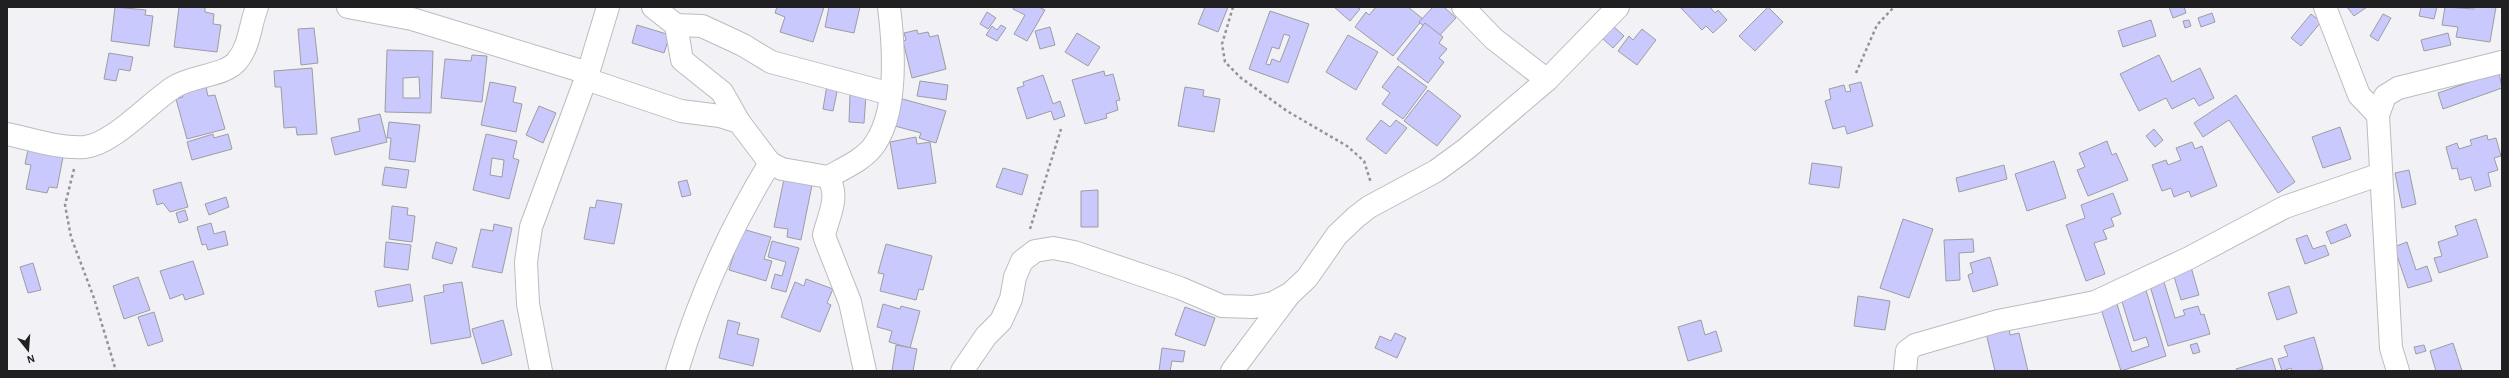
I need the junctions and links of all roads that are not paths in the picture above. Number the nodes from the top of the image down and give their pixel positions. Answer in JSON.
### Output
{"nodes":[{"id":1,"x":257,"y":7,"type":"edge"},
{"id":2,"x":348,"y":7,"type":"edge"},
{"id":3,"x":608,"y":7,"type":"edge"},
{"id":4,"x":653,"y":7,"type":"edge"},
{"id":5,"x":889,"y":7,"type":"edge"},
{"id":6,"x":1464,"y":7,"type":"edge"},
{"id":7,"x":1618,"y":7,"type":"edge"},
{"id":8,"x":2325,"y":7,"type":"edge"},
{"id":9,"x":676,"y":25,"type":"junction"},
{"id":10,"x":2501,"y":59,"type":"edge"},
{"id":11,"x":587,"y":76,"type":"junction"},
{"id":12,"x":1547,"y":80,"type":"junction"},
{"id":13,"x":890,"y":94,"type":"junction"},
{"id":14,"x":2378,"y":115,"type":"junction"},
{"id":15,"x":739,"y":122,"type":"junction"},
{"id":16,"x":7,"y":134,"type":"edge"},
{"id":17,"x":770,"y":163,"type":"junction"},
{"id":18,"x":2381,"y":174,"type":"junction"},
{"id":19,"x":828,"y":177,"type":"junction"},
{"id":20,"x":1291,"y":293,"type":"junction"},
{"id":21,"x":541,"y":371,"type":"edge"},
{"id":22,"x":677,"y":371,"type":"edge"},
{"id":23,"x":865,"y":371,"type":"edge"},
{"id":24,"x":962,"y":371,"type":"edge"},
{"id":25,"x":1232,"y":371,"type":"edge"},
{"id":26,"x":1905,"y":371,"type":"edge"},
{"id":27,"x":2398,"y":371,"type":"edge"}],
"edges":[{"from":1,"to":16,"type":"street"},
{"from":2,"to":11,"type":"street"},
{"from":3,"to":11,"type":"street"},
{"from":4,"to":9,"type":"street"},
{"from":5,"to":13,"type":"street"},
{"from":6,"to":12,"type":"street"},
{"from":7,"to":12,"type":"street"},
{"from":8,"to":14,"type":"street"},
{"from":9,"to":13,"type":"street"},
{"from":9,"to":15,"type":"street"},
{"from":10,"to":14,"type":"street"},
{"from":11,"to":15,"type":"street"},
{"from":11,"to":21,"type":"street"},
{"from":12,"to":20,"type":"street"},
{"from":13,"to":19,"type":"street"},
{"from":14,"to":18,"type":"street"},
{"from":15,"to":17,"type":"street"},
{"from":17,"to":19,"type":"street"},
{"from":17,"to":22,"type":"street"},
{"from":18,"to":26,"type":"street"},
{"from":18,"to":27,"type":"street"},
{"from":19,"to":23,"type":"street"},
{"from":20,"to":24,"type":"street"},
{"from":20,"to":25,"type":"street"}]}
